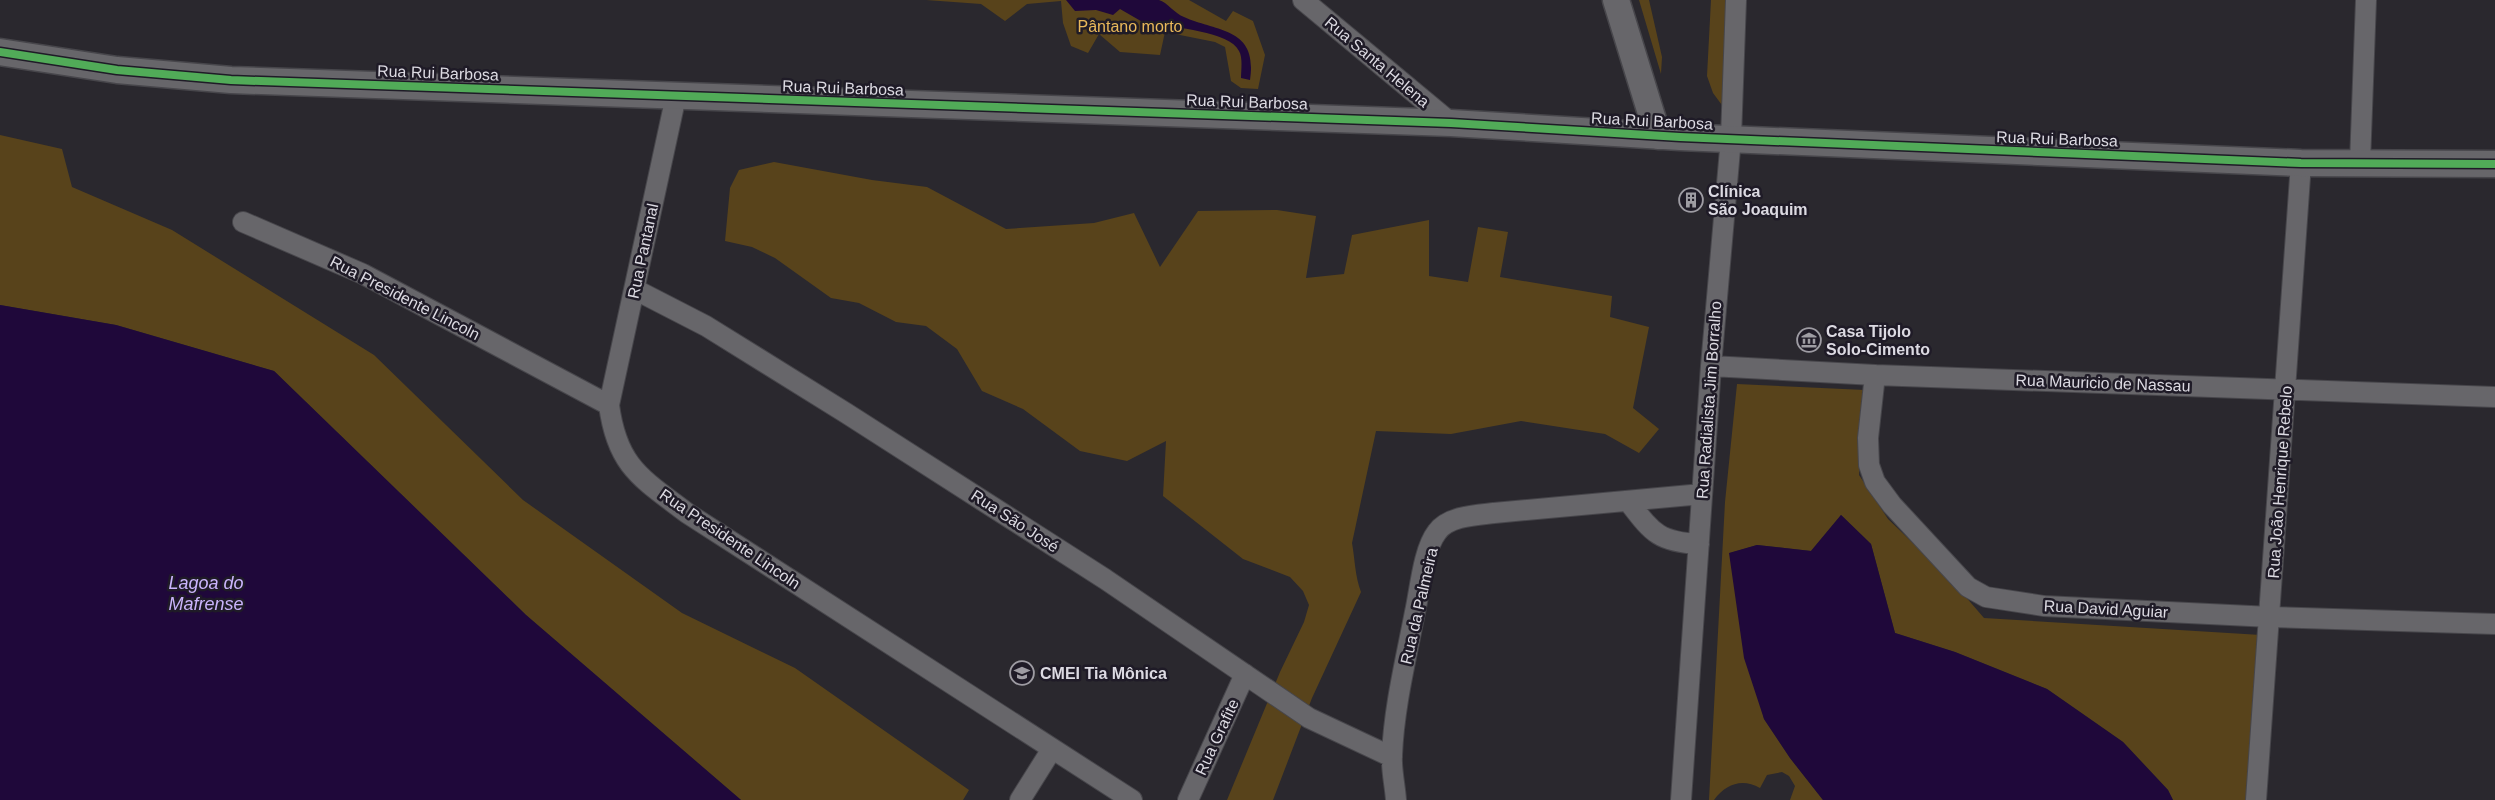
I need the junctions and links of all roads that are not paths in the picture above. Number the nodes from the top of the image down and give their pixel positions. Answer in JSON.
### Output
{"nodes":[{"id":1,"x":1303,"y":0,"type":"edge"},
{"id":2,"x":1616,"y":0,"type":"edge"},
{"id":3,"x":1736,"y":0,"type":"edge"},
{"id":4,"x":2366,"y":0,"type":"edge"},
{"id":5,"x":0,"y":52,"type":"edge"},
{"id":6,"x":676,"y":96,"type":"junction"},
{"id":7,"x":1451,"y":123,"type":"junction"},
{"id":8,"x":1658,"y":136,"type":"junction"},
{"id":9,"x":1732,"y":138,"type":"junction"},
{"id":10,"x":2301,"y":163,"type":"junction"},
{"id":11,"x":2360,"y":164,"type":"junction"},
{"id":12,"x":2495,"y":164,"type":"edge"},
{"id":13,"x":243,"y":222,"type":"dead end"},
{"id":14,"x":636,"y":290,"type":"junction"},
{"id":15,"x":1711,"y":366,"type":"junction"},
{"id":16,"x":1874,"y":375,"type":"junction"},
{"id":17,"x":2286,"y":390,"type":"junction"},
{"id":18,"x":2495,"y":397,"type":"edge"},
{"id":19,"x":609,"y":405,"type":"junction"},
{"id":20,"x":1702,"y":494,"type":"junction"},
{"id":21,"x":1628,"y":501,"type":"junction"},
{"id":22,"x":1699,"y":544,"type":"junction"},
{"id":23,"x":2271,"y":617,"type":"junction"},
{"id":24,"x":2495,"y":624,"type":"edge"},
{"id":25,"x":1246,"y":674,"type":"junction"},
{"id":26,"x":1052,"y":749,"type":"junction"},
{"id":27,"x":1392,"y":757,"type":"junction"},
{"id":28,"x":1020,"y":800,"type":"edge"},
{"id":29,"x":1132,"y":800,"type":"edge"},
{"id":30,"x":1188,"y":800,"type":"edge"},
{"id":31,"x":1396,"y":800,"type":"edge"},
{"id":32,"x":1681,"y":800,"type":"edge"},
{"id":33,"x":2256,"y":800,"type":"edge"}],
"edges":[{"from":1,"to":7,"type":"street","name":"Rua Santa Helena"},
{"from":2,"to":8,"type":"street"},
{"from":3,"to":9,"type":"street","name":"Rua Radialista Jim Borralho"},
{"from":4,"to":11,"type":"street"},
{"from":5,"to":6,"type":"street","name":"Rua Rui Barbosa"},
{"from":6,"to":7,"type":"street","name":"Rua Rui Barbosa"},
{"from":6,"to":14,"type":"street","name":"Rua Pantanal"},
{"from":7,"to":8,"type":"street","name":"Rua Rui Barbosa"},
{"from":8,"to":9,"type":"street","name":"Rua Rui Barbosa"},
{"from":9,"to":10,"type":"street","name":"Rua Rui Barbosa"},
{"from":9,"to":15,"type":"street","name":"Rua Radialista Jim Borralho"},
{"from":10,"to":11,"type":"street","name":"Rua Rui Barbosa"},
{"from":10,"to":17,"type":"street","name":"Rua João Henrique Rebelo"},
{"from":11,"to":12,"type":"street","name":"Rua Rui Barbosa"},
{"from":13,"to":19,"type":"street","name":"Rua Presidente Lincoln"},
{"from":14,"to":19,"type":"street","name":"Rua Pantanal"},
{"from":14,"to":25,"type":"street","name":"Rua São José"},
{"from":15,"to":16,"type":"street","name":"Rua Mauricio de Nassau"},
{"from":15,"to":20,"type":"street","name":"Rua Radialista Jim Borralho"},
{"from":16,"to":17,"type":"street","name":"Rua Mauricio de Nassau"},
{"from":16,"to":23,"type":"street","name":"Rua David Aguiar"},
{"from":17,"to":18,"type":"street","name":"Rua Mauricio de Nassau"},
{"from":17,"to":23,"type":"street","name":"Rua João Henrique Rebelo"},
{"from":19,"to":26,"type":"street","name":"Rua Presidente Lincoln"},
{"from":20,"to":21,"type":"street","name":"Rua da Palmeira"},
{"from":20,"to":22,"type":"street","name":"Rua Radialista Jim Borralho"},
{"from":21,"to":22,"type":"street"},
{"from":21,"to":27,"type":"street","name":"Rua da Palmeira"},
{"from":22,"to":32,"type":"street","name":"Rua Radialista Jim Borralho"},
{"from":23,"to":24,"type":"street","name":"Rua David Aguiar"},
{"from":23,"to":33,"type":"street","name":"Rua João Henrique Rebelo"},
{"from":25,"to":27,"type":"street","name":"Rua São José"},
{"from":25,"to":30,"type":"street","name":"Rua Grafite"},
{"from":26,"to":28,"type":"street"},
{"from":26,"to":29,"type":"street","name":"Rua Presidente Lincoln"},
{"from":27,"to":31,"type":"street","name":"Rua da Palmeira"}]}
